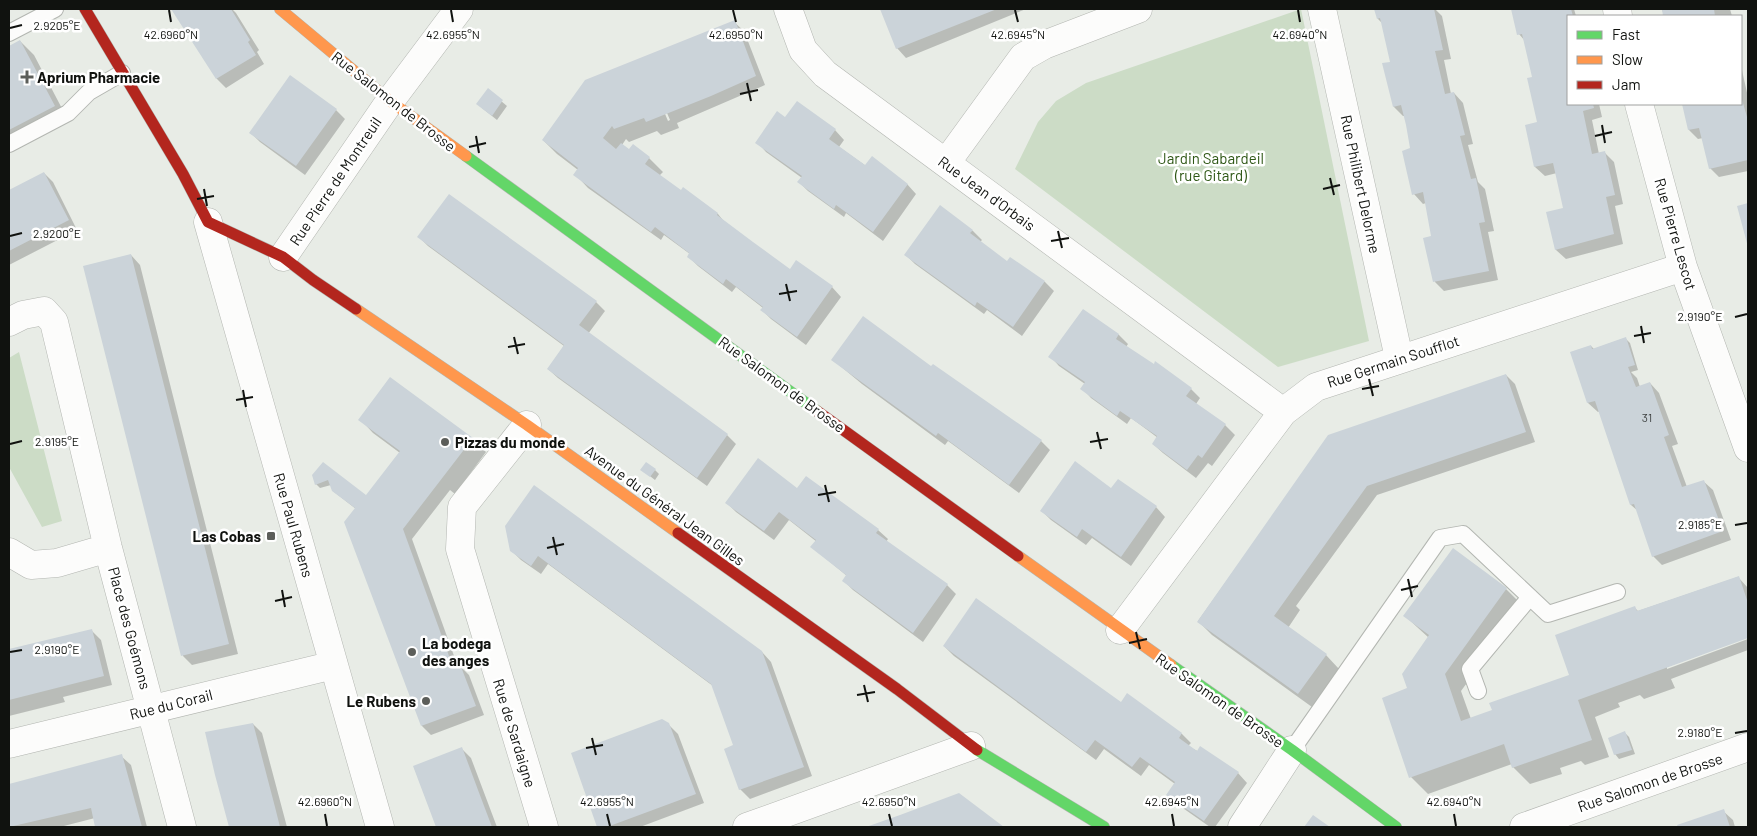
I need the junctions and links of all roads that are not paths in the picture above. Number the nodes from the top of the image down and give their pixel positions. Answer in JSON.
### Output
{"nodes":[{"id":1,"x":55,"y":9,"type":"edge"},
{"id":2,"x":85,"y":9,"type":"edge"},
{"id":3,"x":280,"y":9,"type":"edge"},
{"id":4,"x":459,"y":9,"type":"edge"},
{"id":5,"x":788,"y":9,"type":"edge"},
{"id":6,"x":1138,"y":9,"type":"edge"},
{"id":7,"x":1322,"y":9,"type":"edge"},
{"id":8,"x":9,"y":33,"type":"edge"},
{"id":9,"x":122,"y":73,"type":"junction"},
{"id":10,"x":390,"y":101,"type":"junction"},
{"id":11,"x":1640,"y":105,"type":"edge"},
{"id":12,"x":9,"y":144,"type":"edge"},
{"id":13,"x":946,"y":163,"type":"junction"},
{"id":14,"x":208,"y":222,"type":"junction"},
{"id":15,"x":283,"y":257,"type":"junction"},
{"id":16,"x":1683,"y":267,"type":"junction"},
{"id":17,"x":9,"y":322,"type":"edge"},
{"id":18,"x":1399,"y":358,"type":"junction"},
{"id":19,"x":1283,"y":412,"type":"junction"},
{"id":20,"x":527,"y":425,"type":"junction"},
{"id":21,"x":1748,"y":448,"type":"edge"},
{"id":22,"x":108,"y":548,"type":"junction"},
{"id":23,"x":9,"y":552,"type":"edge"},
{"id":24,"x":1617,"y":592,"type":"dead end"},
{"id":25,"x":1530,"y":597,"type":"junction"},
{"id":26,"x":1120,"y":630,"type":"junction"},
{"id":27,"x":334,"y":665,"type":"junction"},
{"id":28,"x":1478,"y":691,"type":"dead end"},
{"id":29,"x":152,"y":709,"type":"junction"},
{"id":30,"x":9,"y":744,"type":"edge"},
{"id":31,"x":971,"y":746,"type":"junction"},
{"id":32,"x":1748,"y":747,"type":"edge"},
{"id":33,"x":1292,"y":750,"type":"junction"},
{"id":34,"x":182,"y":827,"type":"edge"},
{"id":35,"x":380,"y":827,"type":"edge"},
{"id":36,"x":544,"y":827,"type":"edge"},
{"id":37,"x":747,"y":827,"type":"edge"},
{"id":38,"x":1104,"y":827,"type":"edge"},
{"id":39,"x":1242,"y":827,"type":"edge"},
{"id":40,"x":1396,"y":827,"type":"edge"},
{"id":41,"x":1524,"y":827,"type":"edge"}],
"edges":[{"from":1,"to":8,"type":"lane"},
{"from":2,"to":9,"type":"street"},
{"from":3,"to":10,"type":"street","name":"Rue Salomon de Brosse"},
{"from":4,"to":10,"type":"street","name":"Rue Pierre de Montreuil"},
{"from":5,"to":13,"type":"street","name":"Rue Jean d'Orbais"},
{"from":6,"to":13,"type":"street"},
{"from":7,"to":18,"type":"street","name":"Rue Philibert Delorme"},
{"from":9,"to":12,"type":"lane"},
{"from":9,"to":14,"type":"street"},
{"from":10,"to":15,"type":"street","name":"Rue Pierre de Montreuil"},
{"from":10,"to":26,"type":"street","name":"Rue Salomon de Brosse"},
{"from":11,"to":16,"type":"street","name":"Rue Pierre Lescot"},
{"from":13,"to":19,"type":"street","name":"Rue Jean d'Orbais"},
{"from":14,"to":15,"type":"street","name":"Avenue du Général Jean Gilles"},
{"from":14,"to":27,"type":"street","name":"Rue Paul Rubens"},
{"from":15,"to":20,"type":"street","name":"Avenue du Général Jean Gilles"},
{"from":16,"to":18,"type":"street","name":"Rue Germain Soufflot"},
{"from":16,"to":21,"type":"street","name":"Rue Pierre Lescot"},
{"from":17,"to":22,"type":"street","name":"Place des Goémons"},
{"from":18,"to":19,"type":"street","name":"Rue Germain Soufflot"},
{"from":19,"to":26,"type":"street","name":"Rue Germain Soufflot"},
{"from":20,"to":31,"type":"street","name":"Avenue du Général Jean Gilles"},
{"from":20,"to":36,"type":"street","name":"Rue de Sardaigne"},
{"from":22,"to":23,"type":"street","name":"Place des Goémons"},
{"from":22,"to":29,"type":"street","name":"Place des Goémons"},
{"from":24,"to":25,"type":"lane"},
{"from":25,"to":28,"type":"lane"},
{"from":25,"to":33,"type":"lane"},
{"from":26,"to":33,"type":"street","name":"Rue Salomon de Brosse"},
{"from":27,"to":29,"type":"street","name":"Rue du Corail"},
{"from":27,"to":35,"type":"street","name":"Rue Paul Rubens"},
{"from":29,"to":30,"type":"street","name":"Rue du Corail"},
{"from":29,"to":34,"type":"street","name":"Place des Goémons"},
{"from":31,"to":37,"type":"street"},
{"from":31,"to":38,"type":"street","name":"Avenue du Général Jean Gilles"},
{"from":32,"to":41,"type":"street","name":"Rue Salomon de Brosse"},
{"from":33,"to":39,"type":"street","name":"Rue Salomon de Brosse"},
{"from":33,"to":40,"type":"street","name":"Rue Salomon de Brosse"}]}
